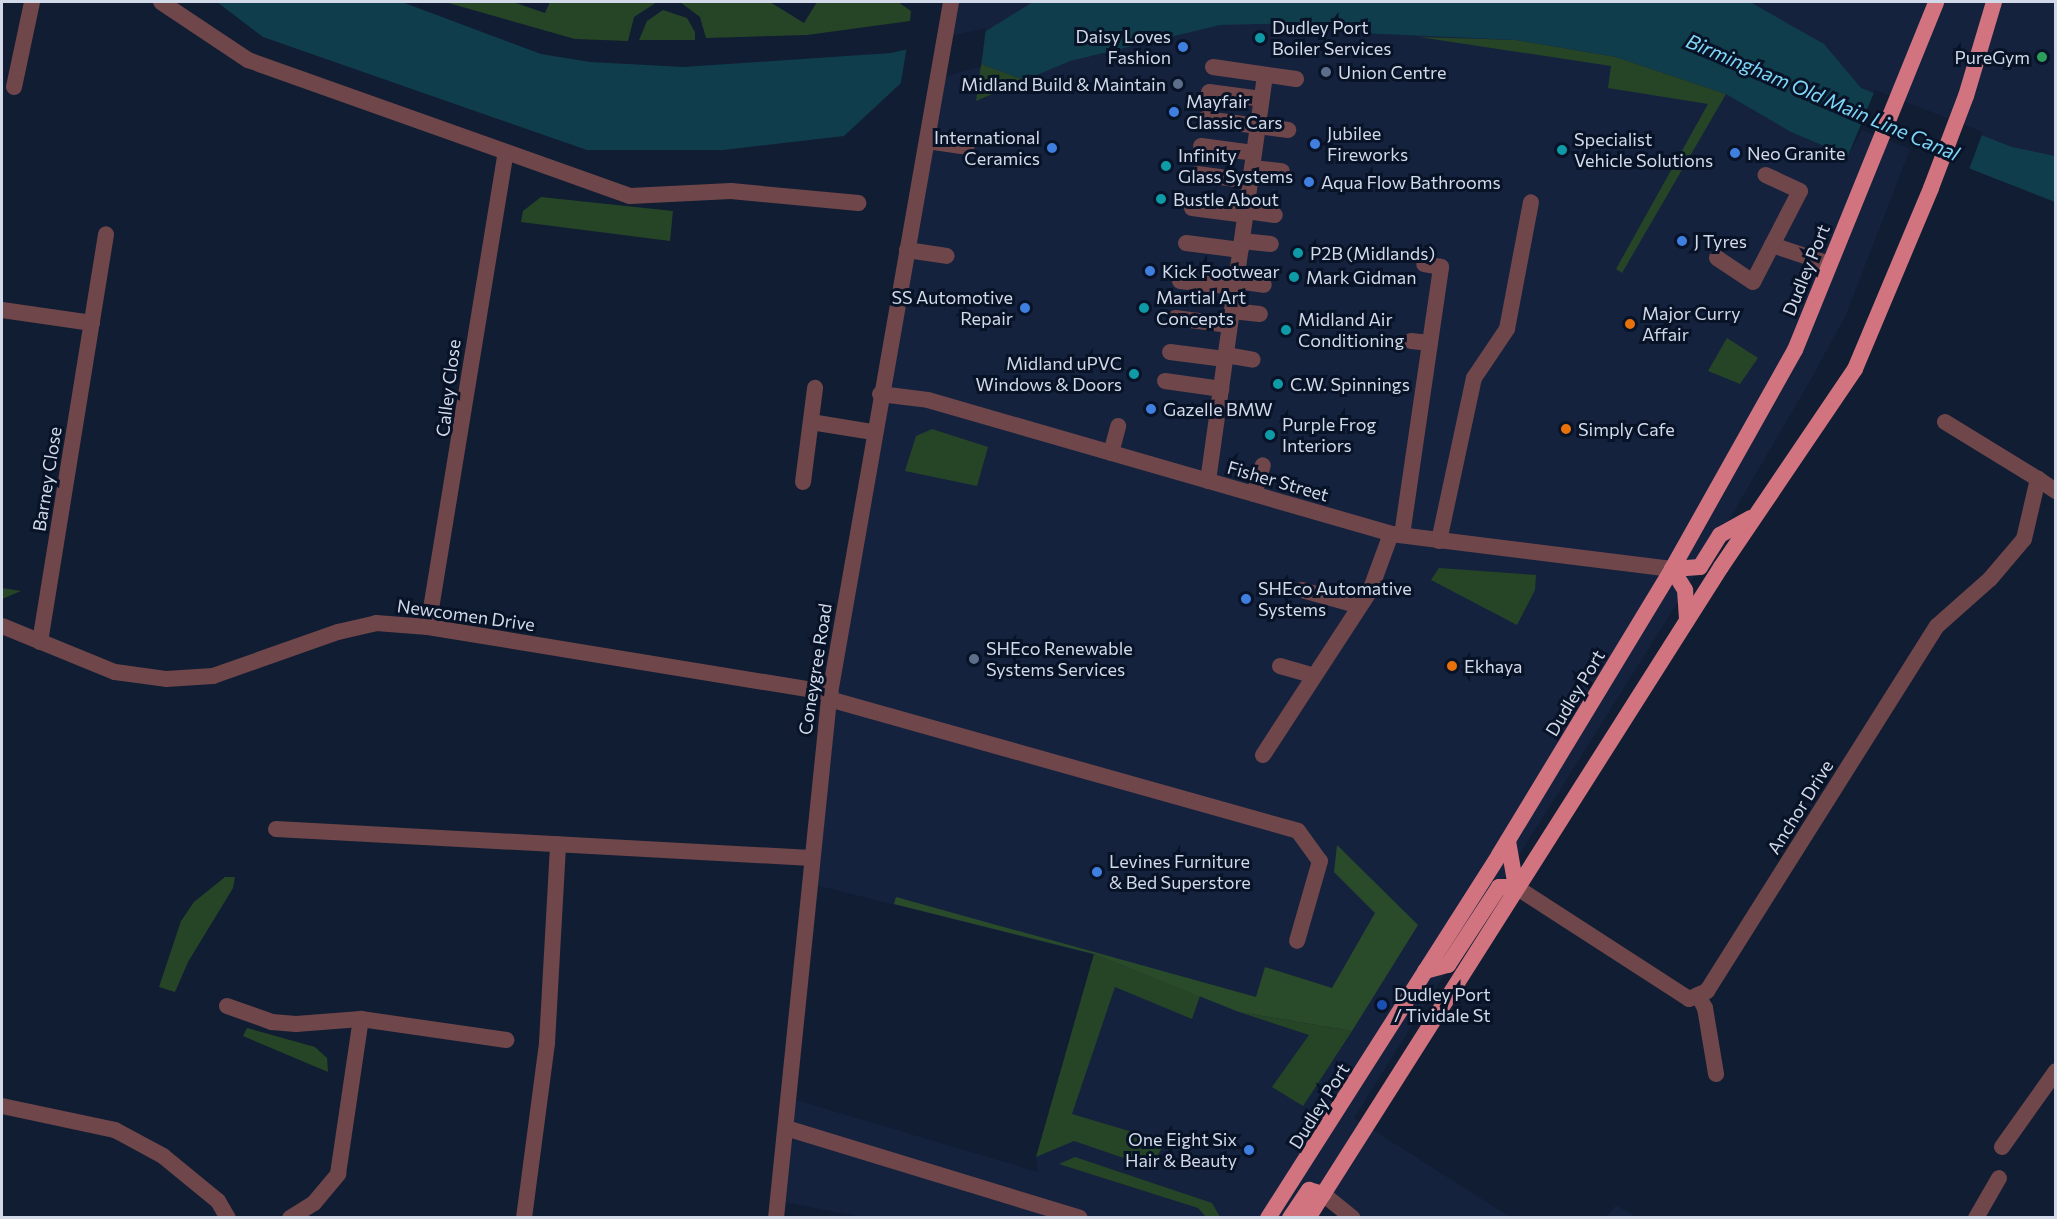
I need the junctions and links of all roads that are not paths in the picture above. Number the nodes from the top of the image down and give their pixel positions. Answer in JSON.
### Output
{"nodes":[{"id":1,"x":32,"y":2,"type":"edge"},
{"id":2,"x":161,"y":2,"type":"edge"},
{"id":3,"x":1936,"y":2,"type":"edge"},
{"id":4,"x":1994,"y":2,"type":"edge"},
{"id":5,"x":950,"y":3,"type":"edge"},
{"id":6,"x":1213,"y":67,"type":"dead end"},
{"id":7,"x":1265,"y":75,"type":"junction"},
{"id":8,"x":1296,"y":80,"type":"dead end"},
{"id":9,"x":14,"y":87,"type":"dead end"},
{"id":10,"x":1209,"y":92,"type":"dead end"},
{"id":11,"x":1262,"y":99,"type":"junction"},
{"id":12,"x":1205,"y":119,"type":"dead end"},
{"id":13,"x":1258,"y":127,"type":"junction"},
{"id":14,"x":1288,"y":130,"type":"dead end"},
{"id":15,"x":928,"y":136,"type":"junction"},
{"id":16,"x":1201,"y":146,"type":"dead end"},
{"id":17,"x":967,"y":147,"type":"dead end"},
{"id":18,"x":506,"y":153,"type":"junction"},
{"id":19,"x":1252,"y":167,"type":"junction"},
{"id":20,"x":1282,"y":171,"type":"dead end"},
{"id":21,"x":1197,"y":174,"type":"dead end"},
{"id":22,"x":1766,"y":175,"type":"dead end"},
{"id":23,"x":1532,"y":202,"type":"dead end"},
{"id":24,"x":858,"y":203,"type":"dead end"},
{"id":25,"x":1192,"y":208,"type":"dead end"},
{"id":26,"x":1246,"y":213,"type":"junction"},
{"id":27,"x":1275,"y":215,"type":"dead end"},
{"id":28,"x":106,"y":234,"type":"dead end"},
{"id":29,"x":1186,"y":243,"type":"dead end"},
{"id":30,"x":1271,"y":244,"type":"dead end"},
{"id":31,"x":1241,"y":245,"type":"junction"},
{"id":32,"x":1772,"y":245,"type":"junction"},
{"id":33,"x":907,"y":249,"type":"junction"},
{"id":34,"x":947,"y":256,"type":"dead end"},
{"id":35,"x":1717,"y":258,"type":"dead end"},
{"id":36,"x":1424,"y":264,"type":"dead end"},
{"id":37,"x":1829,"y":264,"type":"junction"},
{"id":38,"x":1180,"y":281,"type":"dead end"},
{"id":39,"x":1236,"y":284,"type":"junction"},
{"id":40,"x":1264,"y":285,"type":"dead end"},
{"id":41,"x":2,"y":310,"type":"edge"},
{"id":42,"x":1260,"y":314,"type":"dead end"},
{"id":43,"x":1175,"y":318,"type":"dead end"},
{"id":44,"x":1231,"y":318,"type":"junction"},
{"id":45,"x":92,"y":323,"type":"junction"},
{"id":46,"x":1412,"y":341,"type":"dead end"},
{"id":47,"x":1430,"y":343,"type":"junction"},
{"id":48,"x":1170,"y":352,"type":"dead end"},
{"id":49,"x":1226,"y":357,"type":"junction"},
{"id":50,"x":1253,"y":360,"type":"dead end"},
{"id":51,"x":1165,"y":381,"type":"dead end"},
{"id":52,"x":815,"y":388,"type":"dead end"},
{"id":53,"x":1221,"y":389,"type":"junction"},
{"id":54,"x":880,"y":394,"type":"junction"},
{"id":55,"x":811,"y":422,"type":"junction"},
{"id":56,"x":1946,"y":422,"type":"dead end"},
{"id":57,"x":1118,"y":426,"type":"dead end"},
{"id":58,"x":873,"y":432,"type":"junction"},
{"id":59,"x":1111,"y":453,"type":"junction"},
{"id":60,"x":1263,"y":465,"type":"dead end"},
{"id":61,"x":2038,"y":479,"type":"junction"},
{"id":62,"x":1208,"y":481,"type":"junction"},
{"id":63,"x":803,"y":482,"type":"dead end"},
{"id":64,"x":2054,"y":488,"type":"edge"},
{"id":65,"x":1254,"y":494,"type":"junction"},
{"id":66,"x":1755,"y":516,"type":"junction"},
{"id":67,"x":1397,"y":535,"type":"junction"},
{"id":68,"x":1439,"y":541,"type":"junction"},
{"id":69,"x":1672,"y":569,"type":"junction"},
{"id":70,"x":1302,"y":590,"type":"dead end"},
{"id":71,"x":1360,"y":606,"type":"junction"},
{"id":72,"x":1687,"y":619,"type":"junction"},
{"id":73,"x":2,"y":626,"type":"edge"},
{"id":74,"x":428,"y":627,"type":"junction"},
{"id":75,"x":40,"y":642,"type":"junction"},
{"id":76,"x":1280,"y":666,"type":"dead end"},
{"id":77,"x":1314,"y":676,"type":"junction"},
{"id":78,"x":830,"y":696,"type":"junction"},
{"id":79,"x":1263,"y":754,"type":"dead end"},
{"id":80,"x":276,"y":829,"type":"dead end"},
{"id":81,"x":1508,"y":841,"type":"junction"},
{"id":82,"x":558,"y":844,"type":"junction"},
{"id":83,"x":811,"y":858,"type":"junction"},
{"id":84,"x":1516,"y":887,"type":"junction"},
{"id":85,"x":1298,"y":941,"type":"dead end"},
{"id":86,"x":1425,"y":971,"type":"junction"},
{"id":87,"x":1698,"y":995,"type":"junction"},
{"id":88,"x":227,"y":1006,"type":"dead end"},
{"id":89,"x":362,"y":1019,"type":"junction"},
{"id":90,"x":506,"y":1040,"type":"dead end"},
{"id":91,"x":2055,"y":1071,"type":"edge"},
{"id":92,"x":1716,"y":1074,"type":"dead end"},
{"id":93,"x":2,"y":1106,"type":"edge"},
{"id":94,"x":786,"y":1128,"type":"junction"},
{"id":95,"x":2001,"y":1147,"type":"dead end"},
{"id":96,"x":1308,"y":1161,"type":"junction"},
{"id":97,"x":1999,"y":1178,"type":"dead end"},
{"id":98,"x":1323,"y":1194,"type":"junction"},
{"id":99,"x":228,"y":1218,"type":"edge"},
{"id":100,"x":290,"y":1218,"type":"edge"},
{"id":101,"x":524,"y":1218,"type":"edge"},
{"id":102,"x":776,"y":1218,"type":"edge"},
{"id":103,"x":1080,"y":1218,"type":"edge"},
{"id":104,"x":1268,"y":1218,"type":"edge"},
{"id":105,"x":1290,"y":1218,"type":"edge"},
{"id":106,"x":1308,"y":1218,"type":"edge"},
{"id":107,"x":1353,"y":1218,"type":"edge"},
{"id":108,"x":1976,"y":1218,"type":"edge"}],
"edges":[{"from":1,"to":9,"type":"street"},
{"from":2,"to":18,"type":"street"},
{"from":3,"to":37,"type":"highway","name":"Dudley Port"},
{"from":4,"to":66,"type":"highway"},
{"from":5,"to":15,"type":"street","name":"Coneygree Road"},
{"from":6,"to":7,"type":"street"},
{"from":7,"to":8,"type":"street"},
{"from":7,"to":11,"type":"street"},
{"from":10,"to":11,"type":"street"},
{"from":11,"to":13,"type":"street"},
{"from":12,"to":13,"type":"street"},
{"from":13,"to":14,"type":"street"},
{"from":13,"to":19,"type":"street"},
{"from":15,"to":17,"type":"street"},
{"from":15,"to":33,"type":"street","name":"Coneygree Road"},
{"from":16,"to":19,"type":"street"},
{"from":18,"to":24,"type":"street"},
{"from":18,"to":74,"type":"street","name":"Calley Close"},
{"from":19,"to":20,"type":"street"},
{"from":19,"to":21,"type":"street"},
{"from":19,"to":26,"type":"street"},
{"from":22,"to":32,"type":"street"},
{"from":23,"to":68,"type":"street"},
{"from":25,"to":26,"type":"street"},
{"from":26,"to":27,"type":"street"},
{"from":26,"to":31,"type":"street"},
{"from":28,"to":45,"type":"street","name":"Barney Close"},
{"from":29,"to":31,"type":"street"},
{"from":30,"to":31,"type":"street"},
{"from":31,"to":39,"type":"street"},
{"from":32,"to":35,"type":"street"},
{"from":32,"to":37,"type":"street"},
{"from":33,"to":34,"type":"street"},
{"from":33,"to":54,"type":"street","name":"Coneygree Road"},
{"from":36,"to":47,"type":"street"},
{"from":37,"to":69,"type":"highway","name":"Dudley Port"},
{"from":38,"to":39,"type":"street"},
{"from":39,"to":40,"type":"street"},
{"from":39,"to":44,"type":"street"},
{"from":41,"to":45,"type":"street"},
{"from":42,"to":44,"type":"street"},
{"from":43,"to":44,"type":"street"},
{"from":44,"to":49,"type":"street"},
{"from":45,"to":75,"type":"street","name":"Barney Close"},
{"from":46,"to":47,"type":"street"},
{"from":47,"to":67,"type":"street"},
{"from":48,"to":49,"type":"street"},
{"from":49,"to":50,"type":"street"},
{"from":49,"to":53,"type":"street"},
{"from":51,"to":53,"type":"street"},
{"from":52,"to":55,"type":"street"},
{"from":53,"to":62,"type":"street"},
{"from":54,"to":58,"type":"street","name":"Coneygree Road"},
{"from":54,"to":59,"type":"street","name":"Fisher Street"},
{"from":55,"to":58,"type":"street"},
{"from":55,"to":63,"type":"street"},
{"from":56,"to":61,"type":"street"},
{"from":57,"to":59,"type":"street"},
{"from":58,"to":78,"type":"street","name":"Coneygree Road"},
{"from":59,"to":62,"type":"street","name":"Fisher Street"},
{"from":60,"to":65,"type":"street"},
{"from":61,"to":64,"type":"street"},
{"from":61,"to":87,"type":"street","name":"Anchor Drive"},
{"from":62,"to":65,"type":"street","name":"Fisher Street"},
{"from":65,"to":67,"type":"street","name":"Fisher Street"},
{"from":66,"to":69,"type":"highway"},
{"from":66,"to":72,"type":"highway"},
{"from":67,"to":68,"type":"street","name":"Fisher Street"},
{"from":67,"to":71,"type":"street"},
{"from":68,"to":69,"type":"street","name":"Fisher Street"},
{"from":69,"to":72,"type":"highway"},
{"from":69,"to":81,"type":"highway","name":"Dudley Port"},
{"from":70,"to":71,"type":"street"},
{"from":71,"to":77,"type":"street"},
{"from":72,"to":84,"type":"highway"},
{"from":73,"to":75,"type":"street","name":"Newcomen Drive"},
{"from":74,"to":75,"type":"street","name":"Newcomen Drive"},
{"from":74,"to":78,"type":"street","name":"Newcomen Drive"},
{"from":76,"to":77,"type":"street"},
{"from":77,"to":79,"type":"street"},
{"from":78,"to":83,"type":"street","name":"Coneygree Road"},
{"from":78,"to":85,"type":"street","name":"Newcomen Drive"},
{"from":80,"to":82,"type":"street"},
{"from":81,"to":84,"type":"highway"},
{"from":81,"to":86,"type":"highway","name":"Dudley Port"},
{"from":82,"to":83,"type":"street"},
{"from":82,"to":101,"type":"street"},
{"from":83,"to":94,"type":"street","name":"Coneygree Road"},
{"from":84,"to":86,"type":"highway"},
{"from":84,"to":87,"type":"street"},
{"from":84,"to":98,"type":"highway"},
{"from":86,"to":96,"type":"highway","name":"Dudley Port"},
{"from":87,"to":92,"type":"street"},
{"from":88,"to":89,"type":"street"},
{"from":89,"to":90,"type":"street"},
{"from":89,"to":100,"type":"street"},
{"from":91,"to":95,"type":"street"},
{"from":93,"to":99,"type":"street"},
{"from":94,"to":102,"type":"street","name":"Coneygree Road"},
{"from":94,"to":103,"type":"street"},
{"from":96,"to":98,"type":"highway"},
{"from":96,"to":104,"type":"highway","name":"Dudley Port"},
{"from":97,"to":108,"type":"street"},
{"from":98,"to":105,"type":"highway"},
{"from":98,"to":106,"type":"highway"},
{"from":98,"to":107,"type":"street"}]}
